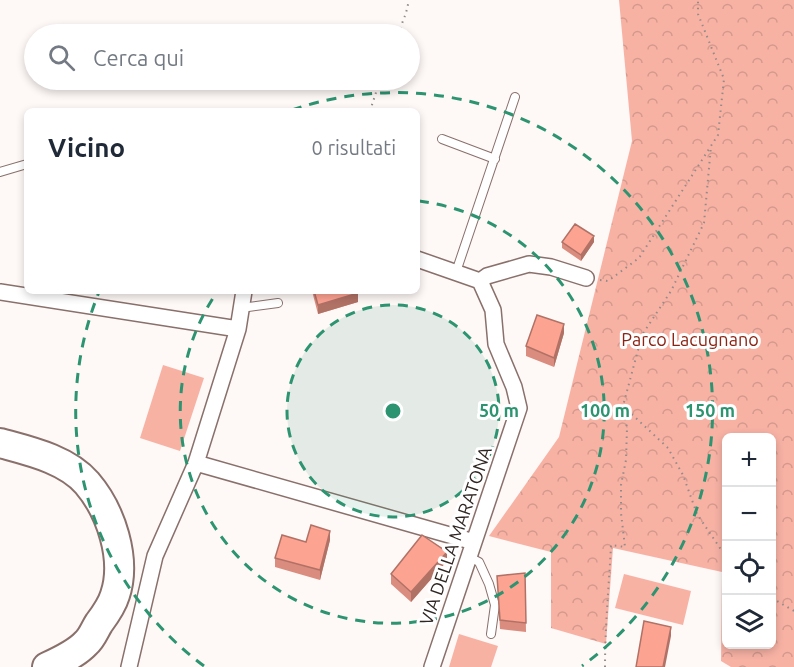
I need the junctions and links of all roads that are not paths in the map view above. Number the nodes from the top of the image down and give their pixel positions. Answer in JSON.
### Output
{"nodes":[{"id":1,"x":515,"y":98,"type":"dead end"},
{"id":2,"x":442,"y":139,"type":"dead end"},
{"id":3,"x":495,"y":159,"type":"junction"},
{"id":4,"x":24,"y":165,"type":"edge"},
{"id":5,"x":0,"y":172,"type":"edge"},
{"id":6,"x":420,"y":260,"type":"edge"},
{"id":7,"x":456,"y":272,"type":"junction"},
{"id":8,"x":586,"y":278,"type":"road end"},
{"id":9,"x":480,"y":280,"type":"junction"},
{"id":10,"x":0,"y":292,"type":"edge"},
{"id":11,"x":243,"y":294,"type":"edge"},
{"id":12,"x":278,"y":303,"type":"dead end"},
{"id":13,"x":241,"y":308,"type":"junction"},
{"id":14,"x":238,"y":329,"type":"junction"},
{"id":15,"x":2,"y":445,"type":"edge"},
{"id":16,"x":196,"y":463,"type":"junction"},
{"id":17,"x":474,"y":542,"type":"junction"},
{"id":18,"x":469,"y":557,"type":"junction"},
{"id":19,"x":491,"y":634,"type":"dead end"},
{"id":20,"x":47,"y":667,"type":"edge"},
{"id":21,"x":129,"y":667,"type":"edge"},
{"id":22,"x":432,"y":667,"type":"edge"}],
"edges":[{"from":1,"to":3,"type":"lane"},
{"from":2,"to":3,"type":"lane"},
{"from":3,"to":7,"type":"lane"},
{"from":4,"to":5,"type":"lane"},
{"from":6,"to":7,"type":"street"},
{"from":7,"to":9,"type":"street"},
{"from":8,"to":9,"type":"street"},
{"from":9,"to":17,"type":"street","name":"VIA DELLA MARATONA"},
{"from":10,"to":14,"type":"street"},
{"from":11,"to":13,"type":"street"},
{"from":12,"to":13,"type":"lane"},
{"from":13,"to":14,"type":"street"},
{"from":14,"to":16,"type":"street"},
{"from":15,"to":20,"type":"highway"},
{"from":16,"to":17,"type":"street"},
{"from":16,"to":21,"type":"street"},
{"from":17,"to":18,"type":"street","name":"VIA DELLA MARATONA"},
{"from":18,"to":19,"type":"lane"},
{"from":18,"to":22,"type":"street","name":"VIA DELLA MARATONA"}]}
